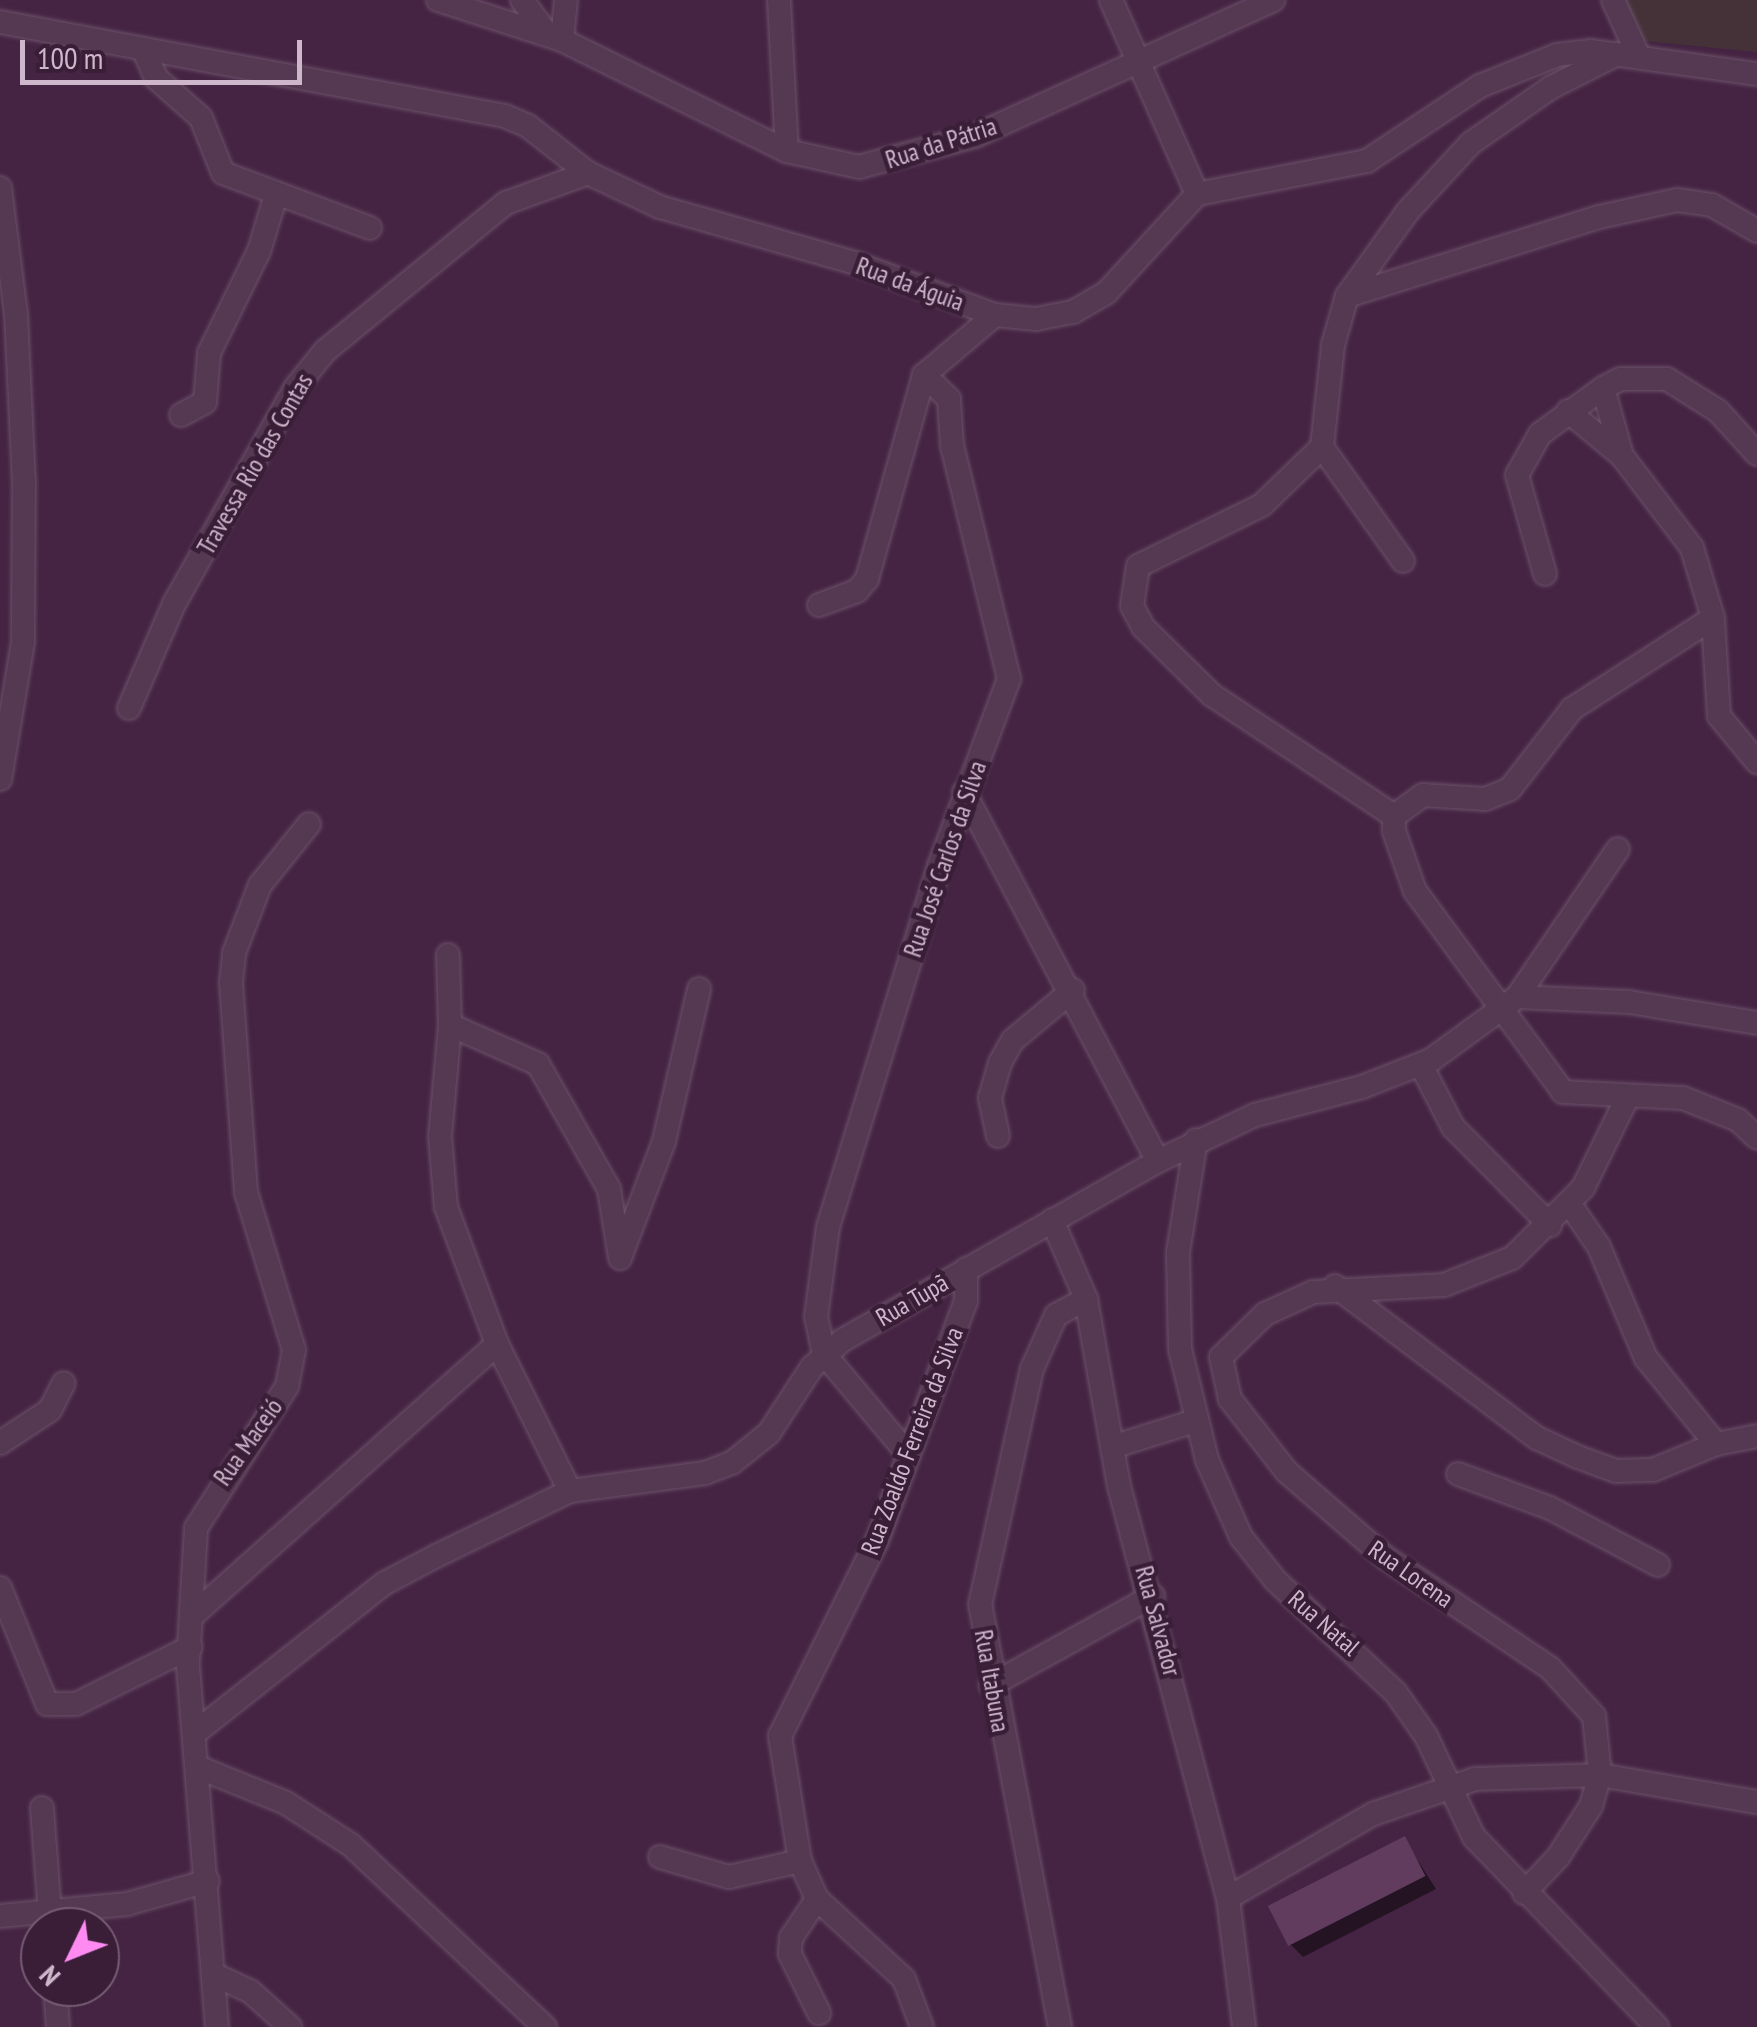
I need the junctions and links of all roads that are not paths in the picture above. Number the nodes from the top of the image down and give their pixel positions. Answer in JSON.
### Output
{"nodes":[{"id":1,"x":438,"y":0,"type":"edge"},
{"id":2,"x":522,"y":0,"type":"edge"},
{"id":3,"x":566,"y":0,"type":"edge"},
{"id":4,"x":779,"y":0,"type":"edge"},
{"id":5,"x":1111,"y":0,"type":"edge"},
{"id":6,"x":1272,"y":0,"type":"edge"},
{"id":7,"x":1613,"y":0,"type":"edge"},
{"id":8,"x":0,"y":22,"type":"edge"},
{"id":9,"x":554,"y":36,"type":"junction"},
{"id":10,"x":145,"y":53,"type":"junction"},
{"id":11,"x":1628,"y":55,"type":"junction"},
{"id":12,"x":1141,"y":60,"type":"junction"},
{"id":13,"x":1757,"y":74,"type":"edge"},
{"id":14,"x":787,"y":151,"type":"junction"},
{"id":15,"x":588,"y":173,"type":"junction"},
{"id":16,"x":0,"y":188,"type":"edge"},
{"id":17,"x":1196,"y":194,"type":"junction"},
{"id":18,"x":276,"y":196,"type":"junction"},
{"id":19,"x":370,"y":228,"type":"dead end"},
{"id":20,"x":1757,"y":231,"type":"edge"},
{"id":21,"x":1347,"y":296,"type":"junction"},
{"id":22,"x":8,"y":313,"type":"edge"},
{"id":23,"x":994,"y":315,"type":"junction"},
{"id":24,"x":924,"y":375,"type":"junction"},
{"id":25,"x":1602,"y":388,"type":"junction"},
{"id":26,"x":1568,"y":411,"type":"junction"},
{"id":27,"x":180,"y":415,"type":"dead end"},
{"id":28,"x":1322,"y":447,"type":"junction"},
{"id":29,"x":1757,"y":454,"type":"edge"},
{"id":30,"x":1622,"y":456,"type":"junction"},
{"id":31,"x":1402,"y":561,"type":"dead end"},
{"id":32,"x":1545,"y":574,"type":"dead end"},
{"id":33,"x":820,"y":605,"type":"dead end"},
{"id":34,"x":1713,"y":618,"type":"junction"},
{"id":35,"x":130,"y":708,"type":"dead end"},
{"id":36,"x":1757,"y":762,"type":"edge"},
{"id":37,"x":0,"y":779,"type":"edge"},
{"id":38,"x":964,"y":792,"type":"junction"},
{"id":39,"x":1394,"y":816,"type":"junction"},
{"id":40,"x":309,"y":824,"type":"dead end"},
{"id":41,"x":1618,"y":849,"type":"dead end"},
{"id":42,"x":448,"y":955,"type":"dead end"},
{"id":43,"x":699,"y":990,"type":"dead end"},
{"id":44,"x":1073,"y":990,"type":"junction"},
{"id":45,"x":1510,"y":1002,"type":"junction"},
{"id":46,"x":1757,"y":1024,"type":"edge"},
{"id":47,"x":450,"y":1026,"type":"junction"},
{"id":48,"x":1420,"y":1064,"type":"junction"},
{"id":49,"x":1627,"y":1098,"type":"junction"},
{"id":50,"x":998,"y":1136,"type":"dead end"},
{"id":51,"x":1757,"y":1138,"type":"edge"},
{"id":52,"x":1196,"y":1140,"type":"junction"},
{"id":53,"x":1158,"y":1161,"type":"junction"},
{"id":54,"x":1569,"y":1203,"type":"junction"},
{"id":55,"x":1052,"y":1220,"type":"junction"},
{"id":56,"x":1550,"y":1224,"type":"junction"},
{"id":57,"x":966,"y":1269,"type":"junction"},
{"id":58,"x":1336,"y":1286,"type":"junction"},
{"id":59,"x":1086,"y":1299,"type":"junction"},
{"id":60,"x":497,"y":1344,"type":"junction"},
{"id":61,"x":824,"y":1354,"type":"junction"},
{"id":62,"x":64,"y":1384,"type":"dead end"},
{"id":63,"x":1196,"y":1421,"type":"junction"},
{"id":64,"x":1757,"y":1436,"type":"edge"},
{"id":65,"x":0,"y":1443,"type":"edge"},
{"id":66,"x":1716,"y":1444,"type":"junction"},
{"id":67,"x":1112,"y":1447,"type":"junction"},
{"id":68,"x":908,"y":1454,"type":"junction"},
{"id":69,"x":1458,"y":1474,"type":"dead end"},
{"id":70,"x":570,"y":1491,"type":"junction"},
{"id":71,"x":1658,"y":1565,"type":"dead end"},
{"id":72,"x":0,"y":1588,"type":"edge"},
{"id":73,"x":1153,"y":1596,"type":"junction"},
{"id":74,"x":193,"y":1615,"type":"junction"},
{"id":75,"x":191,"y":1648,"type":"junction"},
{"id":76,"x":991,"y":1685,"type":"junction"},
{"id":77,"x":196,"y":1732,"type":"junction"},
{"id":78,"x":200,"y":1768,"type":"junction"},
{"id":79,"x":1600,"y":1775,"type":"junction"},
{"id":80,"x":1446,"y":1787,"type":"junction"},
{"id":81,"x":1757,"y":1802,"type":"edge"},
{"id":82,"x":42,"y":1808,"type":"dead end"},
{"id":83,"x":660,"y":1857,"type":"dead end"},
{"id":84,"x":800,"y":1861,"type":"junction"},
{"id":85,"x":208,"y":1881,"type":"junction"},
{"id":86,"x":1524,"y":1893,"type":"junction"},
{"id":87,"x":1228,"y":1898,"type":"junction"},
{"id":88,"x":817,"y":1899,"type":"junction"},
{"id":89,"x":49,"y":1907,"type":"edge"},
{"id":90,"x":105,"y":1907,"type":"edge"},
{"id":91,"x":215,"y":1975,"type":"junction"},
{"id":92,"x":820,"y":2013,"type":"dead end"},
{"id":93,"x":217,"y":2027,"type":"edge"},
{"id":94,"x":290,"y":2027,"type":"edge"},
{"id":95,"x":546,"y":2027,"type":"edge"},
{"id":96,"x":922,"y":2027,"type":"edge"},
{"id":97,"x":1060,"y":2027,"type":"edge"},
{"id":98,"x":1244,"y":2027,"type":"edge"},
{"id":99,"x":1657,"y":2027,"type":"edge"}],
"edges":[{"from":1,"to":9,"type":"street","name":"Rua da Pátria"},
{"from":2,"to":9,"type":"street"},
{"from":3,"to":9,"type":"street"},
{"from":4,"to":14,"type":"street"},
{"from":5,"to":12,"type":"street"},
{"from":6,"to":12,"type":"street","name":"Rua da Pátria"},
{"from":7,"to":11,"type":"street"},
{"from":8,"to":10,"type":"street","name":"Rua da Águia"},
{"from":9,"to":14,"type":"street","name":"Rua da Pátria"},
{"from":10,"to":15,"type":"street","name":"Rua da Águia"},
{"from":10,"to":18,"type":"street"},
{"from":11,"to":13,"type":"street"},
{"from":11,"to":17,"type":"street"},
{"from":11,"to":21,"type":"street"},
{"from":12,"to":14,"type":"street","name":"Rua da Pátria"},
{"from":12,"to":17,"type":"street"},
{"from":15,"to":23,"type":"street","name":"Rua da Águia"},
{"from":15,"to":35,"type":"street","name":"Travessa Rio das Contas"},
{"from":16,"to":22,"type":"street"},
{"from":17,"to":23,"type":"street","name":"Rua da Águia"},
{"from":18,"to":19,"type":"street"},
{"from":18,"to":27,"type":"street"},
{"from":20,"to":21,"type":"street"},
{"from":21,"to":28,"type":"street"},
{"from":22,"to":37,"type":"street"},
{"from":23,"to":24,"type":"street"},
{"from":24,"to":33,"type":"street"},
{"from":24,"to":38,"type":"street","name":"Rua José Carlos da Silva"},
{"from":25,"to":26,"type":"street"},
{"from":25,"to":29,"type":"street"},
{"from":25,"to":30,"type":"street"},
{"from":26,"to":30,"type":"street"},
{"from":26,"to":32,"type":"street"},
{"from":28,"to":31,"type":"street"},
{"from":28,"to":39,"type":"street"},
{"from":30,"to":34,"type":"street"},
{"from":34,"to":36,"type":"street"},
{"from":34,"to":39,"type":"street"},
{"from":38,"to":44,"type":"street"},
{"from":38,"to":61,"type":"street","name":"Rua José Carlos da Silva"},
{"from":39,"to":45,"type":"street"},
{"from":40,"to":74,"type":"street","name":"Rua Maceió"},
{"from":41,"to":45,"type":"street","name":"Rua Tupã"},
{"from":42,"to":47,"type":"street"},
{"from":43,"to":47,"type":"street"},
{"from":44,"to":50,"type":"street"},
{"from":44,"to":53,"type":"street"},
{"from":45,"to":46,"type":"street"},
{"from":45,"to":48,"type":"street","name":"Rua Tupã"},
{"from":45,"to":49,"type":"street"},
{"from":47,"to":60,"type":"street"},
{"from":48,"to":52,"type":"street","name":"Rua Tupã"},
{"from":48,"to":56,"type":"street"},
{"from":49,"to":51,"type":"street"},
{"from":49,"to":54,"type":"street"},
{"from":52,"to":53,"type":"street","name":"Rua Tupã"},
{"from":52,"to":63,"type":"street","name":"Rua Natal"},
{"from":53,"to":55,"type":"street","name":"Rua Tupã"},
{"from":54,"to":56,"type":"street"},
{"from":54,"to":66,"type":"street"},
{"from":55,"to":57,"type":"street","name":"Rua Tupã"},
{"from":55,"to":59,"type":"street","name":"Rua Salvador"},
{"from":56,"to":58,"type":"street"},
{"from":57,"to":61,"type":"street","name":"Rua Tupã"},
{"from":57,"to":68,"type":"street","name":"Rua Zoaldo Ferreira da Silva"},
{"from":58,"to":66,"type":"street"},
{"from":58,"to":79,"type":"street","name":"Rua Lorena"},
{"from":59,"to":67,"type":"street","name":"Rua Salvador"},
{"from":59,"to":76,"type":"street","name":"Rua Itabuna"},
{"from":60,"to":70,"type":"street"},
{"from":60,"to":74,"type":"street"},
{"from":61,"to":68,"type":"street"},
{"from":61,"to":70,"type":"street","name":"Rua Tupã"},
{"from":62,"to":65,"type":"street"},
{"from":63,"to":67,"type":"street"},
{"from":63,"to":80,"type":"street","name":"Rua Natal"},
{"from":64,"to":66,"type":"street"},
{"from":67,"to":73,"type":"street","name":"Rua Salvador"},
{"from":68,"to":84,"type":"street","name":"Rua Zoaldo Ferreira da Silva"},
{"from":69,"to":71,"type":"street"},
{"from":70,"to":77,"type":"street","name":"Rua Tupã"},
{"from":72,"to":75,"type":"street"},
{"from":73,"to":76,"type":"street"},
{"from":73,"to":87,"type":"street","name":"Rua Salvador"},
{"from":74,"to":75,"type":"street","name":"Rua Maceió"},
{"from":75,"to":77,"type":"street","name":"Rua Maceió"},
{"from":76,"to":97,"type":"street","name":"Rua Itabuna"},
{"from":77,"to":78,"type":"street","name":"Rua Maceió"},
{"from":78,"to":85,"type":"street","name":"Rua Maceió"},
{"from":78,"to":95,"type":"street"},
{"from":79,"to":80,"type":"street"},
{"from":79,"to":81,"type":"street"},
{"from":79,"to":86,"type":"street","name":"Rua Lorena"},
{"from":80,"to":86,"type":"street","name":"Rua Natal"},
{"from":80,"to":87,"type":"street"},
{"from":82,"to":89,"type":"street"},
{"from":83,"to":84,"type":"street"},
{"from":84,"to":88,"type":"street","name":"Rua Zoaldo Ferreira da Silva"},
{"from":85,"to":90,"type":"street"},
{"from":85,"to":91,"type":"street","name":"Rua Maceió"},
{"from":86,"to":99,"type":"street","name":"Rua Natal"},
{"from":87,"to":98,"type":"street","name":"Rua Salvador"},
{"from":88,"to":92,"type":"street"},
{"from":88,"to":96,"type":"street","name":"Rua Zoaldo Ferreira da Silva"},
{"from":91,"to":93,"type":"street","name":"Rua Maceió"},
{"from":91,"to":94,"type":"street"}]}
